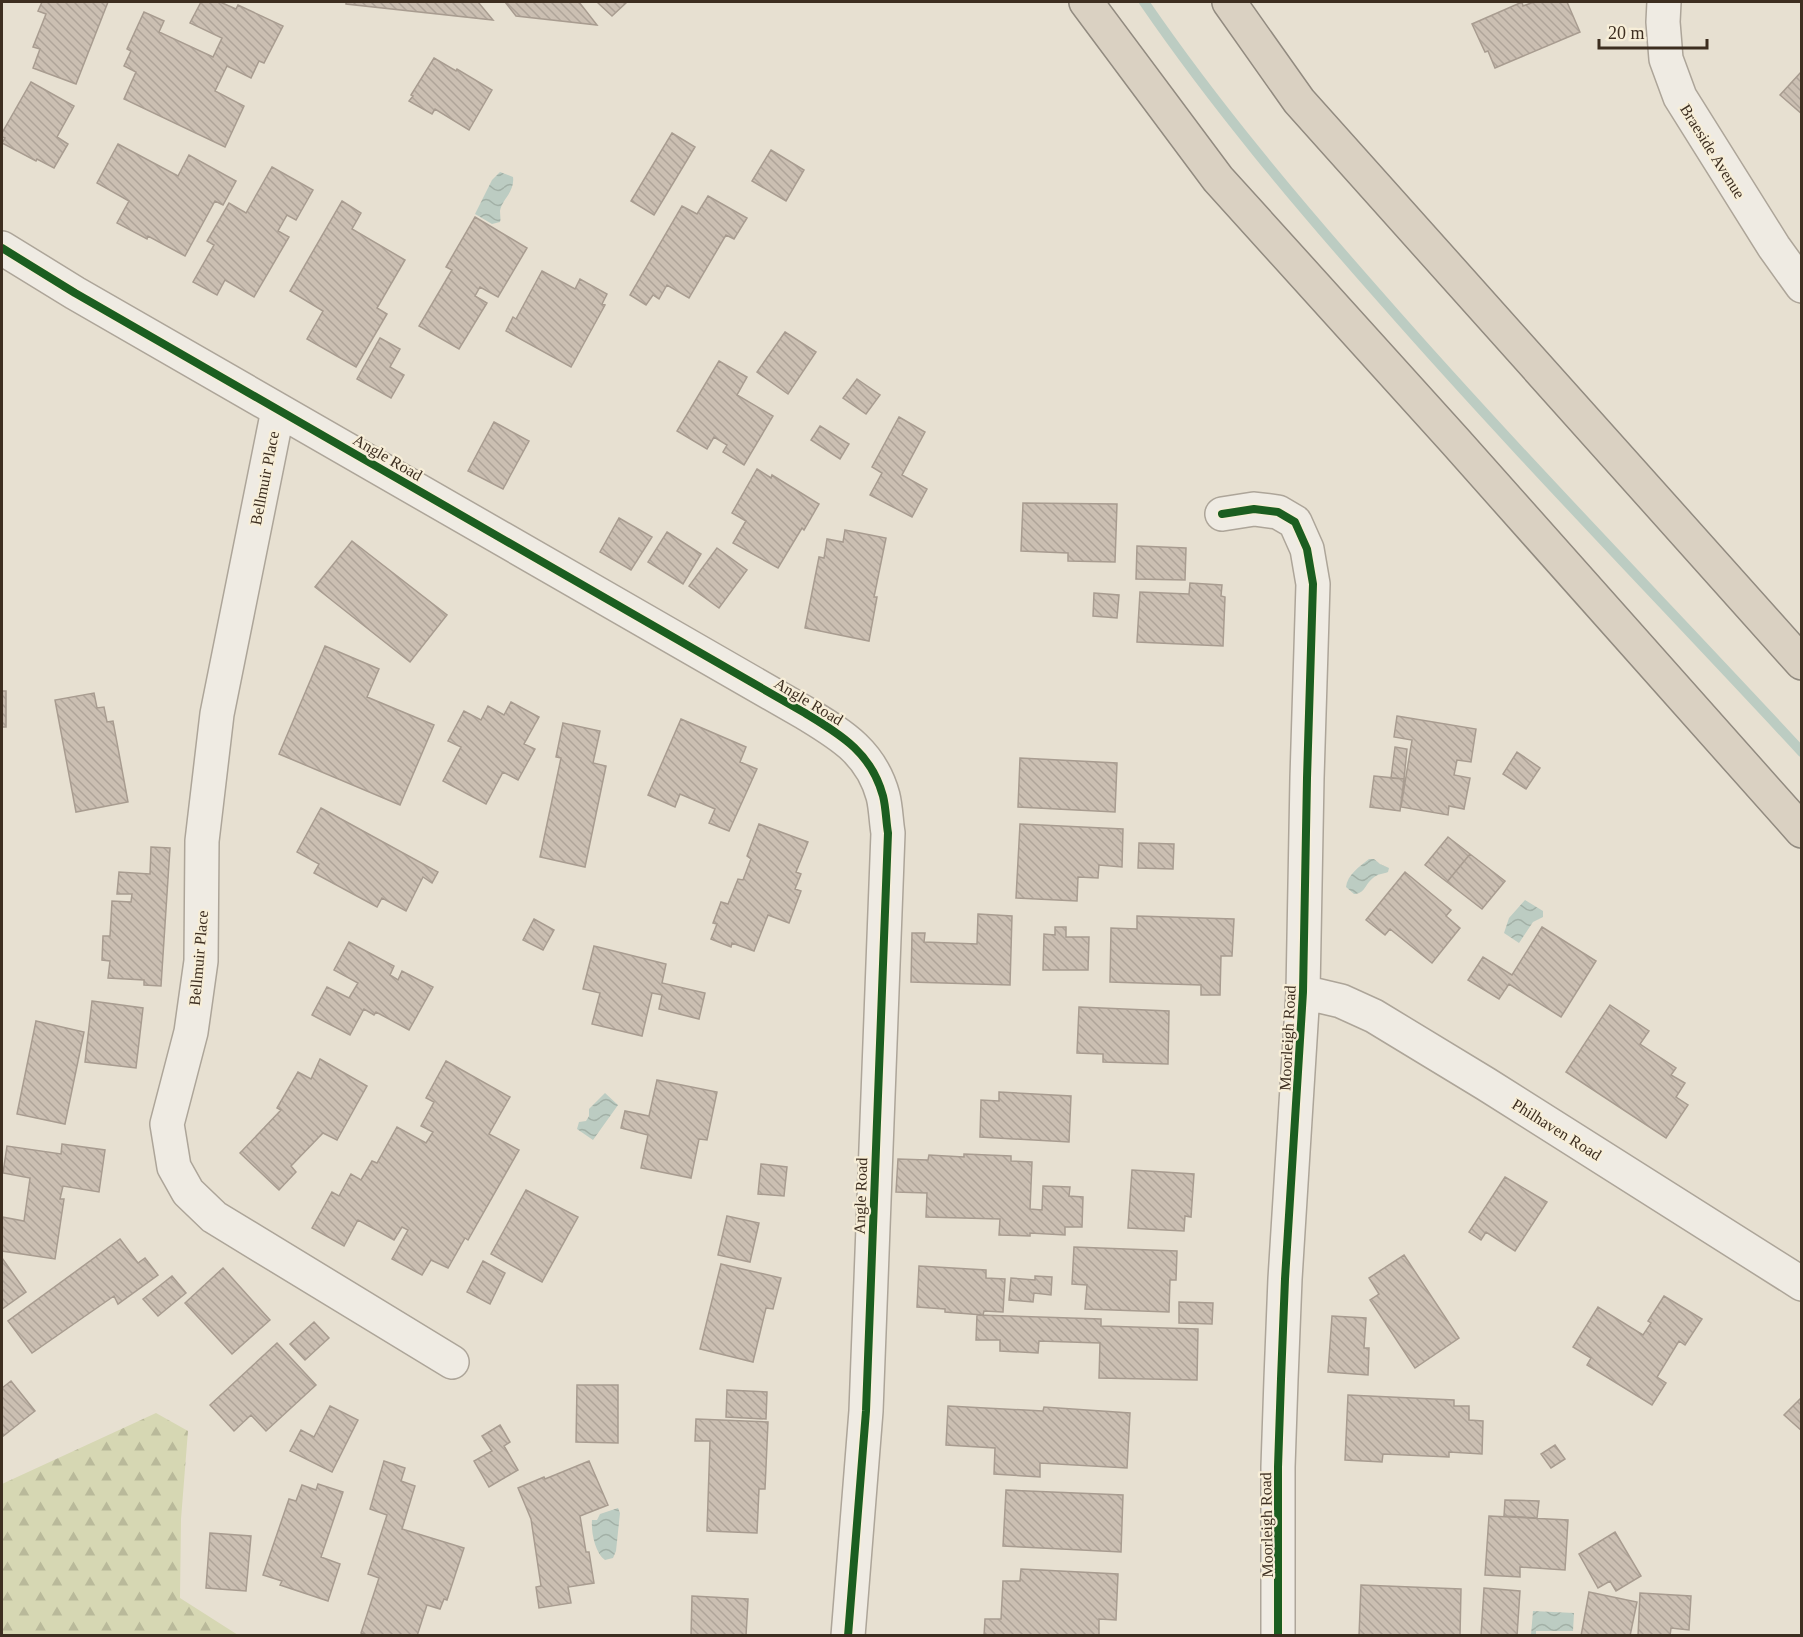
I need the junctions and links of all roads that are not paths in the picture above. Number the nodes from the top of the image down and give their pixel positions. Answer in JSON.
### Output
{"nodes":[{"id":1,"x":1086,"y":2,"type":"edge"},
{"id":2,"x":1228,"y":2,"type":"edge"},
{"id":3,"x":1664,"y":2,"type":"edge"},
{"id":4,"x":2,"y":248,"type":"edge"},
{"id":5,"x":1802,"y":286,"type":"edge"},
{"id":6,"x":278,"y":410,"type":"junction"},
{"id":7,"x":1222,"y":514,"type":"dead end"},
{"id":8,"x":1802,"y":663,"type":"edge"},
{"id":9,"x":1802,"y":831,"type":"edge"},
{"id":10,"x":1303,"y":992,"type":"junction"},
{"id":11,"x":1802,"y":1284,"type":"edge"},
{"id":12,"x":452,"y":1362,"type":"dead end"},
{"id":13,"x":848,"y":1635,"type":"edge"},
{"id":14,"x":1278,"y":1635,"type":"edge"}],
"edges":[{"from":1,"to":9,"type":"highway"},
{"from":2,"to":8,"type":"highway"},
{"from":3,"to":5,"type":"street","name":"Braeside Avenue"},
{"from":4,"to":6,"type":"street","name":"Angle Road"},
{"from":6,"to":12,"type":"street","name":"Bellmuir Place"},
{"from":6,"to":13,"type":"street","name":"Angle Road"},
{"from":7,"to":10,"type":"street","name":"Moorleigh Road"},
{"from":10,"to":11,"type":"street","name":"Philhaven Road"},
{"from":10,"to":14,"type":"street","name":"Moorleigh Road"}]}
